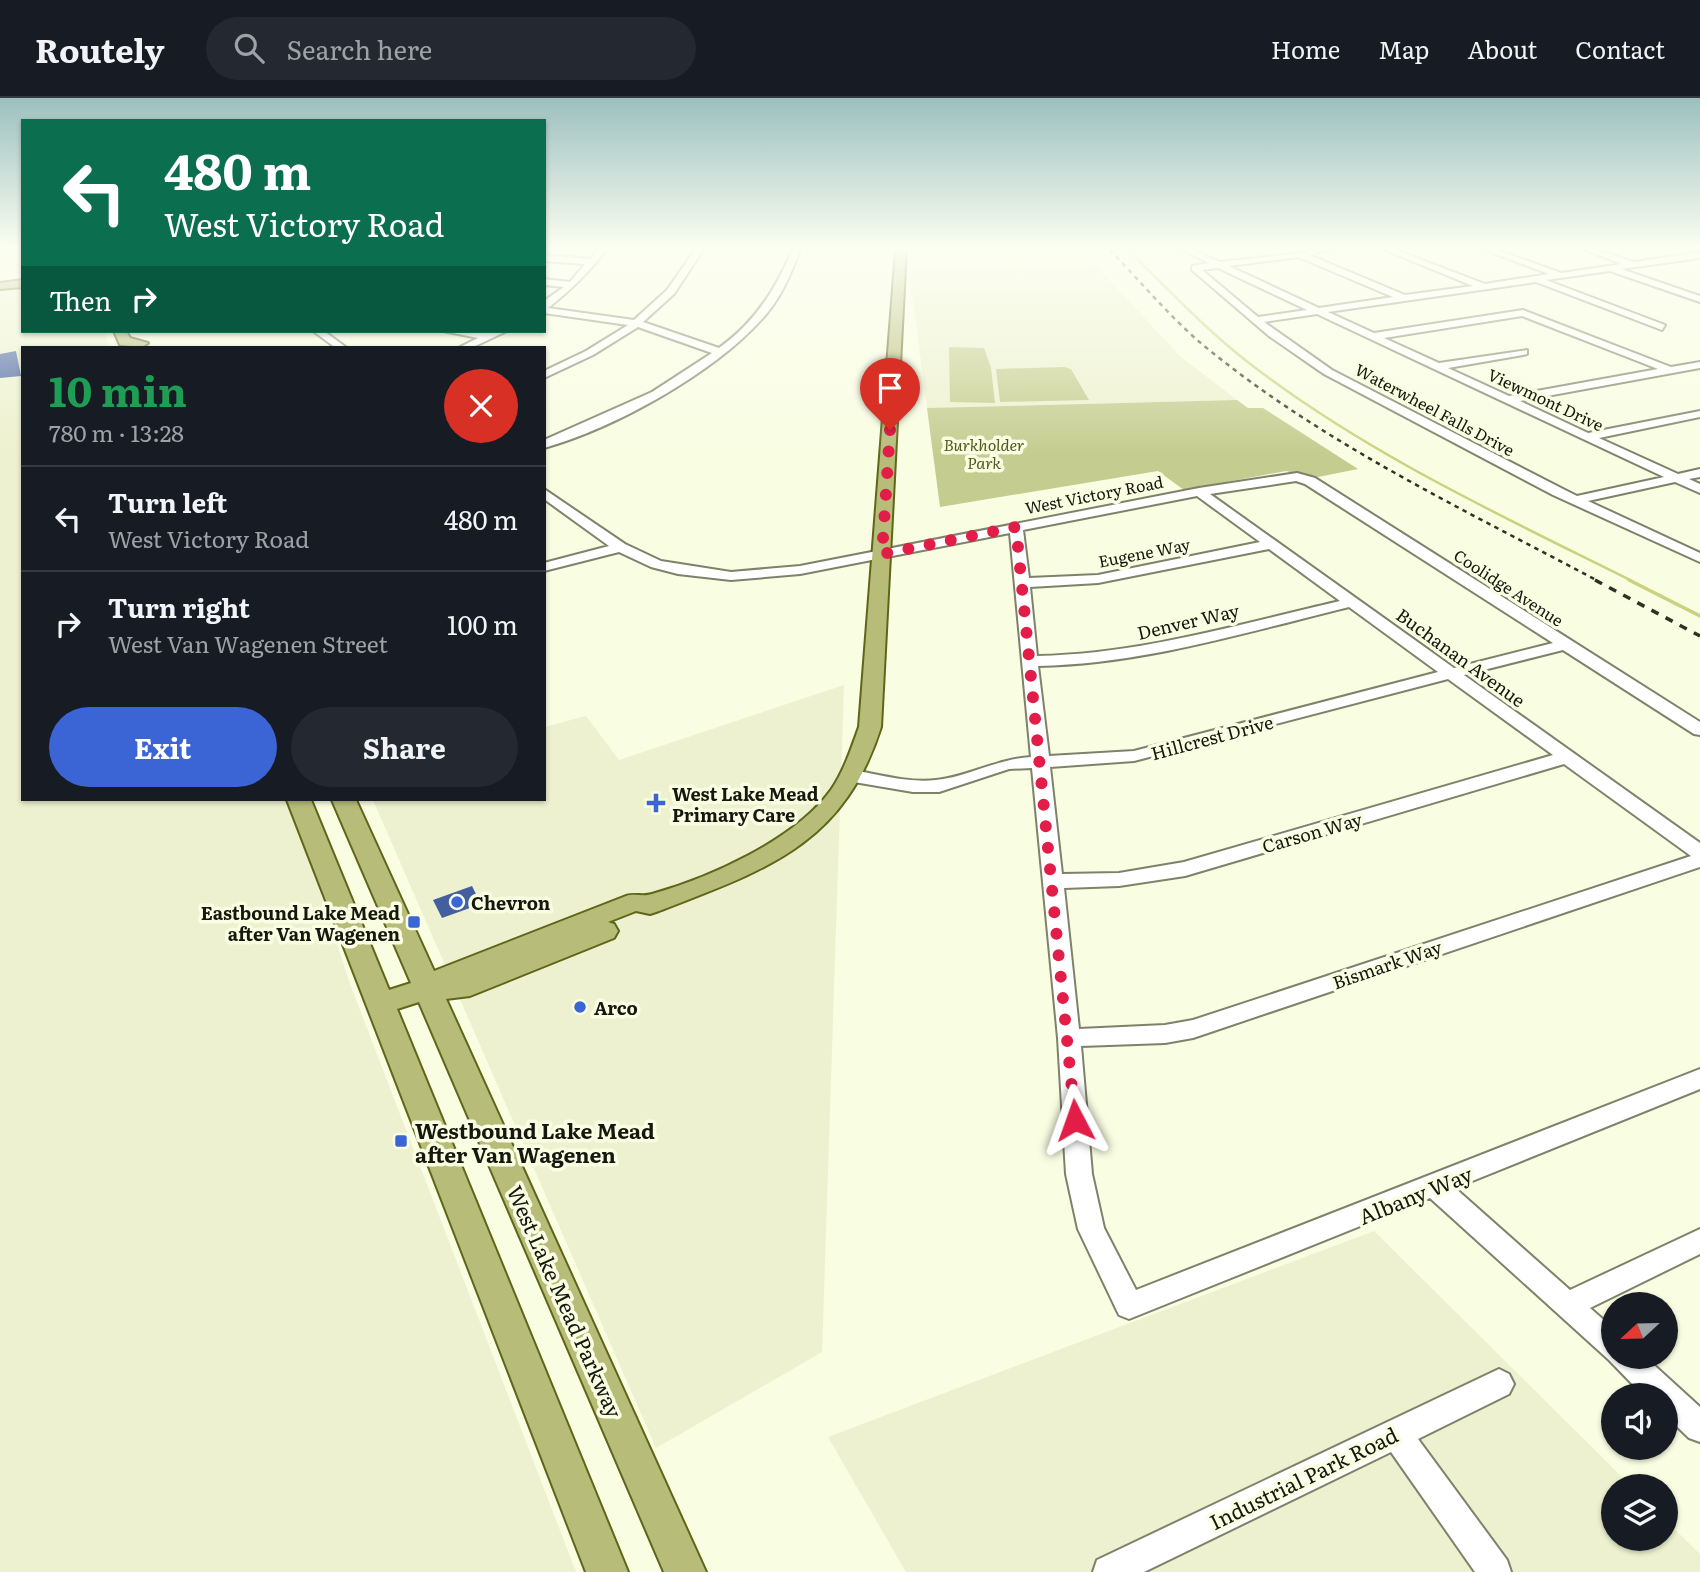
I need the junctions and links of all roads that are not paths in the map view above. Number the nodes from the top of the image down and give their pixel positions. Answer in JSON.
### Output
{"nodes":[{"id":1,"x":610,"y":319,"type":"edge"},
{"id":2,"x":641,"y":319,"type":"edge"},
{"id":3,"x":757,"y":319,"type":"edge"},
{"id":4,"x":897,"y":319,"type":"edge"},
{"id":5,"x":1265,"y":319,"type":"edge"},
{"id":6,"x":1339,"y":319,"type":"edge"},
{"id":7,"x":1486,"y":319,"type":"edge"},
{"id":8,"x":1538,"y":319,"type":"edge"},
{"id":9,"x":1640,"y":319,"type":"edge"},
{"id":10,"x":1256,"y":320,"type":"joint"},
{"id":11,"x":636,"y":323,"type":"junction"},
{"id":12,"x":1662,"y":327,"type":"dead end"},
{"id":13,"x":115,"y":333,"type":"edge"},
{"id":14,"x":326,"y":333,"type":"edge"},
{"id":15,"x":465,"y":333,"type":"edge"},
{"id":16,"x":498,"y":333,"type":"edge"},
{"id":17,"x":491,"y":336,"type":"junction"},
{"id":18,"x":1376,"y":336,"type":"junction"},
{"id":19,"x":132,"y":344,"type":"edge"},
{"id":20,"x":340,"y":346,"type":"edge"},
{"id":21,"x":468,"y":346,"type":"edge"},
{"id":22,"x":719,"y":352,"type":"junction"},
{"id":23,"x":1523,"y":352,"type":"dead end"},
{"id":24,"x":1700,"y":365,"type":"edge"},
{"id":25,"x":1440,"y":366,"type":"junction"},
{"id":26,"x":1669,"y":370,"type":"junction"},
{"id":27,"x":546,"y":374,"type":"edge"},
{"id":28,"x":1511,"y":400,"type":"junction"},
{"id":29,"x":1700,"y":414,"type":"edge"},
{"id":30,"x":1589,"y":436,"type":"junction"},
{"id":31,"x":546,"y":443,"type":"edge"},
{"id":32,"x":1700,"y":473,"type":"edge"},
{"id":33,"x":1297,"y":477,"type":"joint"},
{"id":34,"x":1677,"y":478,"type":"junction"},
{"id":35,"x":1700,"y":489,"type":"edge"},
{"id":36,"x":1199,"y":492,"type":"junction"},
{"id":37,"x":546,"y":497,"type":"edge"},
{"id":38,"x":1575,"y":500,"type":"junction"},
{"id":39,"x":1016,"y":527,"type":"junction"},
{"id":40,"x":1271,"y":544,"type":"junction"},
{"id":41,"x":620,"y":547,"type":"junction"},
{"id":42,"x":882,"y":554,"type":"junction"},
{"id":43,"x":1700,"y":558,"type":"edge"},
{"id":44,"x":546,"y":566,"type":"edge"},
{"id":45,"x":1021,"y":583,"type":"junction"},
{"id":46,"x":1353,"y":602,"type":"junction"},
{"id":47,"x":1566,"y":644,"type":"junction"},
{"id":48,"x":1030,"y":661,"type":"junction"},
{"id":49,"x":1451,"y":673,"type":"junction"},
{"id":50,"x":1700,"y":730,"type":"edge"},
{"id":51,"x":1567,"y":757,"type":"junction"},
{"id":52,"x":1039,"y":763,"type":"junction"},
{"id":53,"x":854,"y":776,"type":"junction"},
{"id":54,"x":299,"y":801,"type":"edge"},
{"id":55,"x":344,"y":801,"type":"edge"},
{"id":56,"x":1700,"y":853,"type":"edge"},
{"id":57,"x":1700,"y":860,"type":"edge"},
{"id":58,"x":1053,"y":881,"type":"junction"},
{"id":59,"x":428,"y":988,"type":"junction"},
{"id":60,"x":380,"y":1004,"type":"junction"},
{"id":61,"x":1069,"y":1038,"type":"junction"},
{"id":62,"x":1700,"y":1079,"type":"edge"},
{"id":63,"x":1434,"y":1186,"type":"junction"},
{"id":64,"x":1700,"y":1241,"type":"edge"},
{"id":65,"x":1566,"y":1306,"type":"junction"},
{"id":66,"x":1601,"y":1337,"type":"edge"},
{"id":67,"x":1636,"y":1369,"type":"edge"},
{"id":68,"x":1652,"y":1383,"type":"edge"},
{"id":69,"x":1499,"y":1384,"type":"dead end"},
{"id":70,"x":1678,"y":1407,"type":"edge"},
{"id":71,"x":1700,"y":1427,"type":"edge"},
{"id":72,"x":1395,"y":1432,"type":"junction"},
{"id":73,"x":607,"y":1572,"type":"edge"},
{"id":74,"x":685,"y":1572,"type":"edge"},
{"id":75,"x":1109,"y":1572,"type":"edge"},
{"id":76,"x":1495,"y":1572,"type":"edge"}],
"edges":[{"from":1,"to":11,"type":"street"},
{"from":2,"to":11,"type":"street"},
{"from":3,"to":22,"type":"street"},
{"from":4,"to":42,"type":"main road"},
{"from":5,"to":10,"type":"street"},
{"from":6,"to":18,"type":"street","name":"Viewmont Drive"},
{"from":7,"to":18,"type":"street"},
{"from":8,"to":26,"type":"street"},
{"from":9,"to":12,"type":"street"},
{"from":10,"to":38,"type":"street","name":"Waterwheel Falls Drive"},
{"from":11,"to":22,"type":"street"},
{"from":11,"to":27,"type":"street"},
{"from":13,"to":19,"type":"main road"},
{"from":14,"to":20,"type":"street"},
{"from":15,"to":17,"type":"street"},
{"from":16,"to":17,"type":"street"},
{"from":17,"to":21,"type":"street"},
{"from":18,"to":25,"type":"street","name":"Viewmont Drive"},
{"from":22,"to":31,"type":"street"},
{"from":23,"to":25,"type":"street"},
{"from":24,"to":26,"type":"street"},
{"from":25,"to":28,"type":"street","name":"Viewmont Drive"},
{"from":26,"to":28,"type":"street"},
{"from":28,"to":30,"type":"street","name":"Viewmont Drive"},
{"from":29,"to":30,"type":"street"},
{"from":30,"to":34,"type":"street","name":"Viewmont Drive"},
{"from":32,"to":34,"type":"street"},
{"from":33,"to":36,"type":"street","name":"West Victory Road"},
{"from":33,"to":47,"type":"street","name":"Coolidge Avenue"},
{"from":34,"to":35,"type":"street","name":"Viewmont Drive"},
{"from":34,"to":38,"type":"street"},
{"from":36,"to":39,"type":"street","name":"West Victory Road"},
{"from":36,"to":40,"type":"street","name":"Buchanan Avenue"},
{"from":37,"to":41,"type":"street","name":"West Victory Road"},
{"from":38,"to":43,"type":"street","name":"Waterwheel Falls Drive"},
{"from":39,"to":42,"type":"street","name":"West Victory Road"},
{"from":39,"to":45,"type":"street"},
{"from":40,"to":45,"type":"street","name":"Eugene Way"},
{"from":40,"to":46,"type":"street","name":"Buchanan Avenue"},
{"from":41,"to":42,"type":"street","name":"West Victory Road"},
{"from":41,"to":44,"type":"street"},
{"from":42,"to":53,"type":"main road"},
{"from":45,"to":48,"type":"street"},
{"from":46,"to":48,"type":"street","name":"Denver Way"},
{"from":46,"to":49,"type":"street","name":"Buchanan Avenue"},
{"from":47,"to":49,"type":"street","name":"Hillcrest Drive"},
{"from":47,"to":50,"type":"street","name":"Coolidge Avenue"},
{"from":48,"to":52,"type":"street"},
{"from":49,"to":51,"type":"street","name":"Buchanan Avenue"},
{"from":49,"to":52,"type":"street","name":"Hillcrest Drive"},
{"from":51,"to":56,"type":"street","name":"Buchanan Avenue"},
{"from":51,"to":58,"type":"street","name":"Carson Way"},
{"from":52,"to":53,"type":"street","name":"Hillcrest Drive"},
{"from":52,"to":58,"type":"street"},
{"from":53,"to":59,"type":"main road"},
{"from":54,"to":60,"type":"main road"},
{"from":55,"to":59,"type":"main road","name":"West Lake Mead Parkway"},
{"from":57,"to":61,"type":"street","name":"Bismark Way"},
{"from":58,"to":61,"type":"street"},
{"from":59,"to":60,"type":"main road"},
{"from":59,"to":74,"type":"main road","name":"West Lake Mead Parkway"},
{"from":60,"to":73,"type":"main road"},
{"from":61,"to":63,"type":"street","name":"Albany Way"},
{"from":62,"to":63,"type":"street","name":"Albany Way"},
{"from":63,"to":65,"type":"street"},
{"from":64,"to":65,"type":"street"},
{"from":65,"to":66,"type":"street"},
{"from":67,"to":68,"type":"street"},
{"from":69,"to":72,"type":"street","name":"Industrial Park Road"},
{"from":70,"to":71,"type":"street"},
{"from":72,"to":75,"type":"street","name":"Industrial Park Road"},
{"from":72,"to":76,"type":"street"}]}
